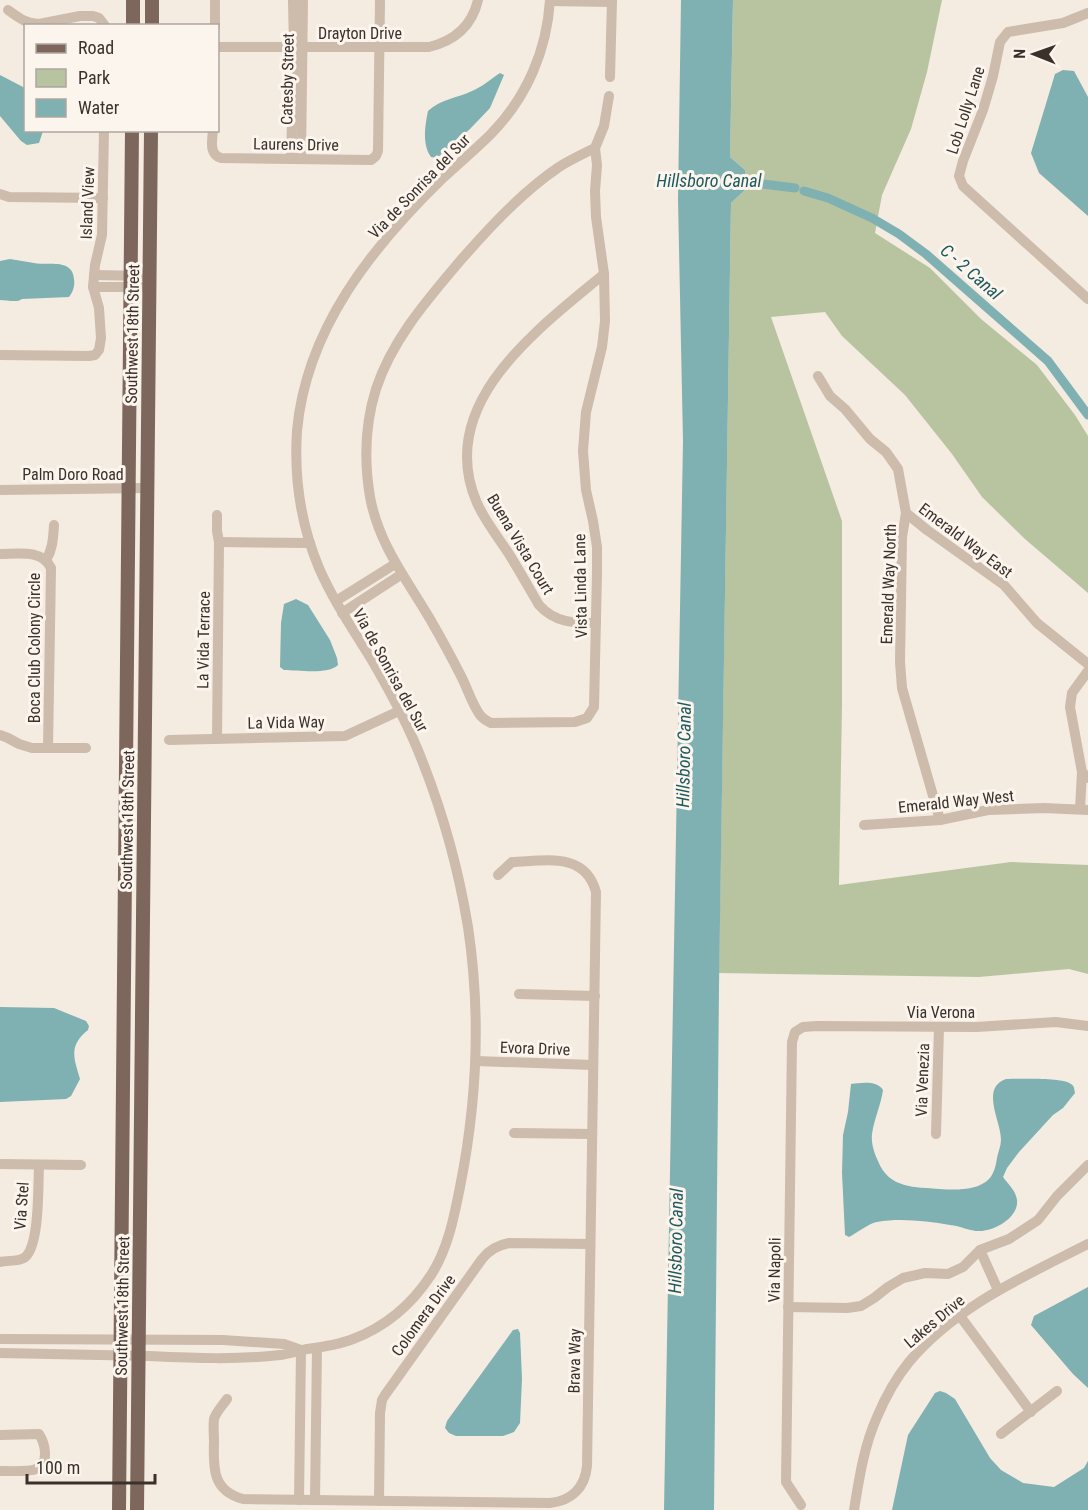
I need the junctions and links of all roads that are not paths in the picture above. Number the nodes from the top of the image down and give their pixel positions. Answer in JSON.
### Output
{"nodes":[{"id":1,"x":133,"y":0,"type":"edge"},
{"id":2,"x":152,"y":0,"type":"edge"},
{"id":3,"x":215,"y":0,"type":"edge"},
{"id":4,"x":293,"y":0,"type":"edge"},
{"id":5,"x":303,"y":0,"type":"edge"},
{"id":6,"x":380,"y":0,"type":"edge"},
{"id":7,"x":478,"y":0,"type":"edge"},
{"id":8,"x":550,"y":1,"type":"edge"},
{"id":9,"x":612,"y":1,"type":"edge"},
{"id":10,"x":8,"y":10,"type":"dead end"},
{"id":11,"x":1088,"y":13,"type":"edge"},
{"id":12,"x":33,"y":24,"type":"edge"},
{"id":13,"x":33,"y":24,"type":"edge"},
{"id":14,"x":104,"y":24,"type":"edge"},
{"id":15,"x":133,"y":24,"type":"edge"},
{"id":16,"x":152,"y":24,"type":"edge"},
{"id":17,"x":215,"y":24,"type":"edge"},
{"id":18,"x":219,"y":47,"type":"edge"},
{"id":19,"x":298,"y":48,"type":"junction"},
{"id":20,"x":380,"y":48,"type":"junction"},
{"id":21,"x":610,"y":77,"type":"dead end"},
{"id":22,"x":609,"y":96,"type":"dead end"},
{"id":23,"x":104,"y":132,"type":"edge"},
{"id":24,"x":132,"y":132,"type":"edge"},
{"id":25,"x":151,"y":132,"type":"edge"},
{"id":26,"x":213,"y":132,"type":"edge"},
{"id":27,"x":595,"y":148,"type":"junction"},
{"id":28,"x":296,"y":159,"type":"junction"},
{"id":29,"x":0,"y":194,"type":"edge"},
{"id":30,"x":103,"y":198,"type":"junction"},
{"id":31,"x":604,"y":274,"type":"junction"},
{"id":32,"x":94,"y":281,"type":"junction"},
{"id":33,"x":130,"y":281,"type":"junction"},
{"id":34,"x":149,"y":282,"type":"junction"},
{"id":35,"x":1088,"y":299,"type":"edge"},
{"id":36,"x":0,"y":355,"type":"edge"},
{"id":37,"x":818,"y":376,"type":"dead end"},
{"id":38,"x":147,"y":488,"type":"junction"},
{"id":39,"x":128,"y":489,"type":"junction"},
{"id":40,"x":0,"y":490,"type":"edge"},
{"id":41,"x":906,"y":513,"type":"junction"},
{"id":42,"x":217,"y":515,"type":"dead end"},
{"id":43,"x":54,"y":525,"type":"dead end"},
{"id":44,"x":219,"y":542,"type":"junction"},
{"id":45,"x":310,"y":543,"type":"junction"},
{"id":46,"x":0,"y":554,"type":"edge"},
{"id":47,"x":46,"y":560,"type":"junction"},
{"id":48,"x":395,"y":564,"type":"junction"},
{"id":49,"x":402,"y":574,"type":"junction"},
{"id":50,"x":336,"y":601,"type":"junction"},
{"id":51,"x":342,"y":613,"type":"junction"},
{"id":52,"x":597,"y":623,"type":"junction"},
{"id":53,"x":1088,"y":664,"type":"edge"},
{"id":54,"x":1088,"y":671,"type":"edge"},
{"id":55,"x":399,"y":711,"type":"junction"},
{"id":56,"x":0,"y":735,"type":"edge"},
{"id":57,"x":217,"y":738,"type":"junction"},
{"id":58,"x":169,"y":740,"type":"dead end"},
{"id":59,"x":48,"y":748,"type":"junction"},
{"id":60,"x":86,"y":748,"type":"dead end"},
{"id":61,"x":1085,"y":775,"type":"edge"},
{"id":62,"x":1084,"y":809,"type":"edge"},
{"id":63,"x":940,"y":820,"type":"junction"},
{"id":64,"x":864,"y":825,"type":"dead end"},
{"id":65,"x":498,"y":875,"type":"dead end"},
{"id":66,"x":519,"y":994,"type":"dead end"},
{"id":67,"x":594,"y":996,"type":"junction"},
{"id":68,"x":1088,"y":1026,"type":"edge"},
{"id":69,"x":939,"y":1027,"type":"junction"},
{"id":70,"x":795,"y":1032,"type":"joint"},
{"id":71,"x":476,"y":1061,"type":"junction"},
{"id":72,"x":593,"y":1065,"type":"junction"},
{"id":73,"x":514,"y":1133,"type":"dead end"},
{"id":74,"x":592,"y":1134,"type":"junction"},
{"id":75,"x":936,"y":1134,"type":"dead end"},
{"id":76,"x":0,"y":1164,"type":"edge"},
{"id":77,"x":39,"y":1165,"type":"junction"},
{"id":78,"x":81,"y":1165,"type":"dead end"},
{"id":79,"x":1088,"y":1165,"type":"edge"},
{"id":80,"x":590,"y":1244,"type":"junction"},
{"id":81,"x":1088,"y":1244,"type":"edge"},
{"id":82,"x":980,"y":1250,"type":"junction"},
{"id":83,"x":0,"y":1262,"type":"edge"},
{"id":84,"x":998,"y":1290,"type":"junction"},
{"id":85,"x":788,"y":1307,"type":"junction"},
{"id":86,"x":960,"y":1316,"type":"junction"},
{"id":87,"x":0,"y":1339,"type":"edge"},
{"id":88,"x":120,"y":1339,"type":"junction"},
{"id":89,"x":139,"y":1340,"type":"junction"},
{"id":90,"x":317,"y":1348,"type":"junction"},
{"id":91,"x":302,"y":1350,"type":"junction"},
{"id":92,"x":0,"y":1353,"type":"edge"},
{"id":93,"x":120,"y":1356,"type":"junction"},
{"id":94,"x":138,"y":1356,"type":"junction"},
{"id":95,"x":1057,"y":1391,"type":"dead end"},
{"id":96,"x":227,"y":1399,"type":"dead end"},
{"id":97,"x":1031,"y":1412,"type":"junction"},
{"id":98,"x":1001,"y":1434,"type":"dead end"},
{"id":99,"x":0,"y":1435,"type":"edge"},
{"id":100,"x":0,"y":1471,"type":"edge"},
{"id":101,"x":299,"y":1500,"type":"junction"},
{"id":102,"x":315,"y":1500,"type":"junction"},
{"id":103,"x":379,"y":1501,"type":"junction"},
{"id":104,"x":801,"y":1505,"type":"dead end"},
{"id":105,"x":118,"y":1510,"type":"edge"},
{"id":106,"x":137,"y":1510,"type":"edge"},
{"id":107,"x":854,"y":1510,"type":"edge"}],
"edges":[{"from":1,"to":15,"type":"main road"},
{"from":2,"to":16,"type":"main road"},
{"from":3,"to":17,"type":"street"},
{"from":4,"to":19,"type":"street","name":"Catesby Street"},
{"from":5,"to":19,"type":"street","name":"Catesby Street"},
{"from":6,"to":20,"type":"street"},
{"from":7,"to":20,"type":"street","name":"Drayton Drive"},
{"from":8,"to":9,"type":"street"},
{"from":8,"to":45,"type":"street","name":"Via de Sonrisa del Sur"},
{"from":9,"to":21,"type":"street"},
{"from":10,"to":12,"type":"street"},
{"from":11,"to":35,"type":"street","name":"Lob Lolly Lane"},
{"from":13,"to":14,"type":"street"},
{"from":18,"to":19,"type":"street","name":"Drayton Drive"},
{"from":19,"to":20,"type":"street","name":"Drayton Drive"},
{"from":19,"to":28,"type":"street","name":"Catesby Street"},
{"from":20,"to":28,"type":"street","name":"Laurens Drive"},
{"from":22,"to":27,"type":"street","name":"Vista Linda Lane"},
{"from":23,"to":30,"type":"street","name":"Island View"},
{"from":24,"to":33,"type":"main road","name":"Southwest 18th Street"},
{"from":25,"to":34,"type":"main road","name":"Southwest 18th Street"},
{"from":26,"to":28,"type":"street","name":"Laurens Drive"},
{"from":27,"to":31,"type":"street","name":"Vista Linda Lane"},
{"from":27,"to":48,"type":"street","name":"Vista Linda Lane"},
{"from":29,"to":30,"type":"street"},
{"from":30,"to":32,"type":"street","name":"Island View"},
{"from":31,"to":52,"type":"street","name":"Vista Linda Lane"},
{"from":31,"to":52,"type":"street","name":"Buena Vista Court"},
{"from":32,"to":33,"type":"street"},
{"from":32,"to":36,"type":"street","name":"Island View"},
{"from":33,"to":34,"type":"street"},
{"from":33,"to":39,"type":"main road","name":"Southwest 18th Street"},
{"from":34,"to":38,"type":"main road","name":"Southwest 18th Street"},
{"from":37,"to":41,"type":"street","name":"Emerald Way North"},
{"from":38,"to":39,"type":"street","name":"Palm Doro Road"},
{"from":38,"to":89,"type":"main road","name":"Southwest 18th Street"},
{"from":39,"to":40,"type":"street","name":"Palm Doro Road"},
{"from":39,"to":88,"type":"main road","name":"Southwest 18th Street"},
{"from":41,"to":53,"type":"street","name":"Emerald Way East"},
{"from":41,"to":63,"type":"street","name":"Emerald Way North"},
{"from":42,"to":44,"type":"street","name":"La Vida Terrace"},
{"from":43,"to":47,"type":"street"},
{"from":44,"to":45,"type":"street"},
{"from":44,"to":57,"type":"street","name":"La Vida Terrace"},
{"from":45,"to":50,"type":"street","name":"Via de Sonrisa del Sur"},
{"from":46,"to":47,"type":"street","name":"Boca Club Colony Circle"},
{"from":47,"to":59,"type":"street","name":"Boca Club Colony Circle"},
{"from":48,"to":49,"type":"street","name":"Vista Linda Lane"},
{"from":48,"to":50,"type":"street"},
{"from":49,"to":51,"type":"street"},
{"from":49,"to":52,"type":"street","name":"Vista Linda Lane"},
{"from":50,"to":51,"type":"street","name":"Via de Sonrisa del Sur"},
{"from":51,"to":55,"type":"street","name":"Via de Sonrisa del Sur"},
{"from":54,"to":61,"type":"street"},
{"from":55,"to":57,"type":"street","name":"La Vida Way"},
{"from":55,"to":71,"type":"street","name":"Via de Sonrisa del Sur"},
{"from":56,"to":59,"type":"street","name":"Boca Club Colony Circle"},
{"from":57,"to":58,"type":"street","name":"La Vida Way"},
{"from":59,"to":60,"type":"street","name":"Boca Club Colony Circle"},
{"from":61,"to":62,"type":"street"},
{"from":62,"to":63,"type":"street","name":"Emerald Way West"},
{"from":63,"to":64,"type":"street","name":"Emerald Way West"},
{"from":65,"to":67,"type":"street","name":"Brava Way"},
{"from":66,"to":67,"type":"street"},
{"from":67,"to":72,"type":"street","name":"Brava Way"},
{"from":68,"to":69,"type":"street","name":"Via Verona"},
{"from":69,"to":70,"type":"street","name":"Via Verona"},
{"from":69,"to":75,"type":"street","name":"Via Venezia"},
{"from":70,"to":85,"type":"street","name":"Via Napoli"},
{"from":71,"to":72,"type":"street","name":"Evora Drive"},
{"from":71,"to":90,"type":"street","name":"Via de Sonrisa del Sur"},
{"from":72,"to":74,"type":"street","name":"Brava Way"},
{"from":73,"to":74,"type":"street"},
{"from":74,"to":80,"type":"street","name":"Brava Way"},
{"from":76,"to":77,"type":"street","name":"Via Stel"},
{"from":77,"to":78,"type":"street","name":"Via Stel"},
{"from":77,"to":83,"type":"street","name":"Via Stel"},
{"from":79,"to":82,"type":"street"},
{"from":80,"to":103,"type":"street","name":"Colomera Drive"},
{"from":80,"to":103,"type":"street","name":"Brava Way"},
{"from":81,"to":84,"type":"street","name":"Lakes Drive"},
{"from":82,"to":84,"type":"street"},
{"from":82,"to":85,"type":"street"},
{"from":84,"to":86,"type":"street","name":"Lakes Drive"},
{"from":85,"to":104,"type":"street","name":"Via Napoli"},
{"from":86,"to":97,"type":"street"},
{"from":86,"to":107,"type":"street","name":"Lakes Drive"},
{"from":87,"to":88,"type":"street","name":"Via de Sonrisa del Sur"},
{"from":88,"to":89,"type":"street","name":"Via de Sonrisa del Sur"},
{"from":88,"to":93,"type":"main road","name":"Southwest 18th Street"},
{"from":89,"to":91,"type":"street","name":"Via de Sonrisa del Sur"},
{"from":89,"to":94,"type":"main road","name":"Southwest 18th Street"},
{"from":90,"to":91,"type":"street","name":"Via de Sonrisa del Sur"},
{"from":90,"to":102,"type":"street"},
{"from":91,"to":94,"type":"street","name":"Via de Sonrisa del Sur"},
{"from":91,"to":101,"type":"street"},
{"from":92,"to":93,"type":"street","name":"Via de Sonrisa del Sur"},
{"from":93,"to":94,"type":"street","name":"Via de Sonrisa del Sur"},
{"from":93,"to":105,"type":"main road","name":"Southwest 18th Street"},
{"from":94,"to":106,"type":"main road","name":"Southwest 18th Street"},
{"from":95,"to":97,"type":"street"},
{"from":96,"to":101,"type":"street","name":"Brava Way"},
{"from":97,"to":98,"type":"street"},
{"from":99,"to":100,"type":"street"},
{"from":101,"to":102,"type":"street","name":"Brava Way"},
{"from":102,"to":103,"type":"street","name":"Brava Way"}]}
